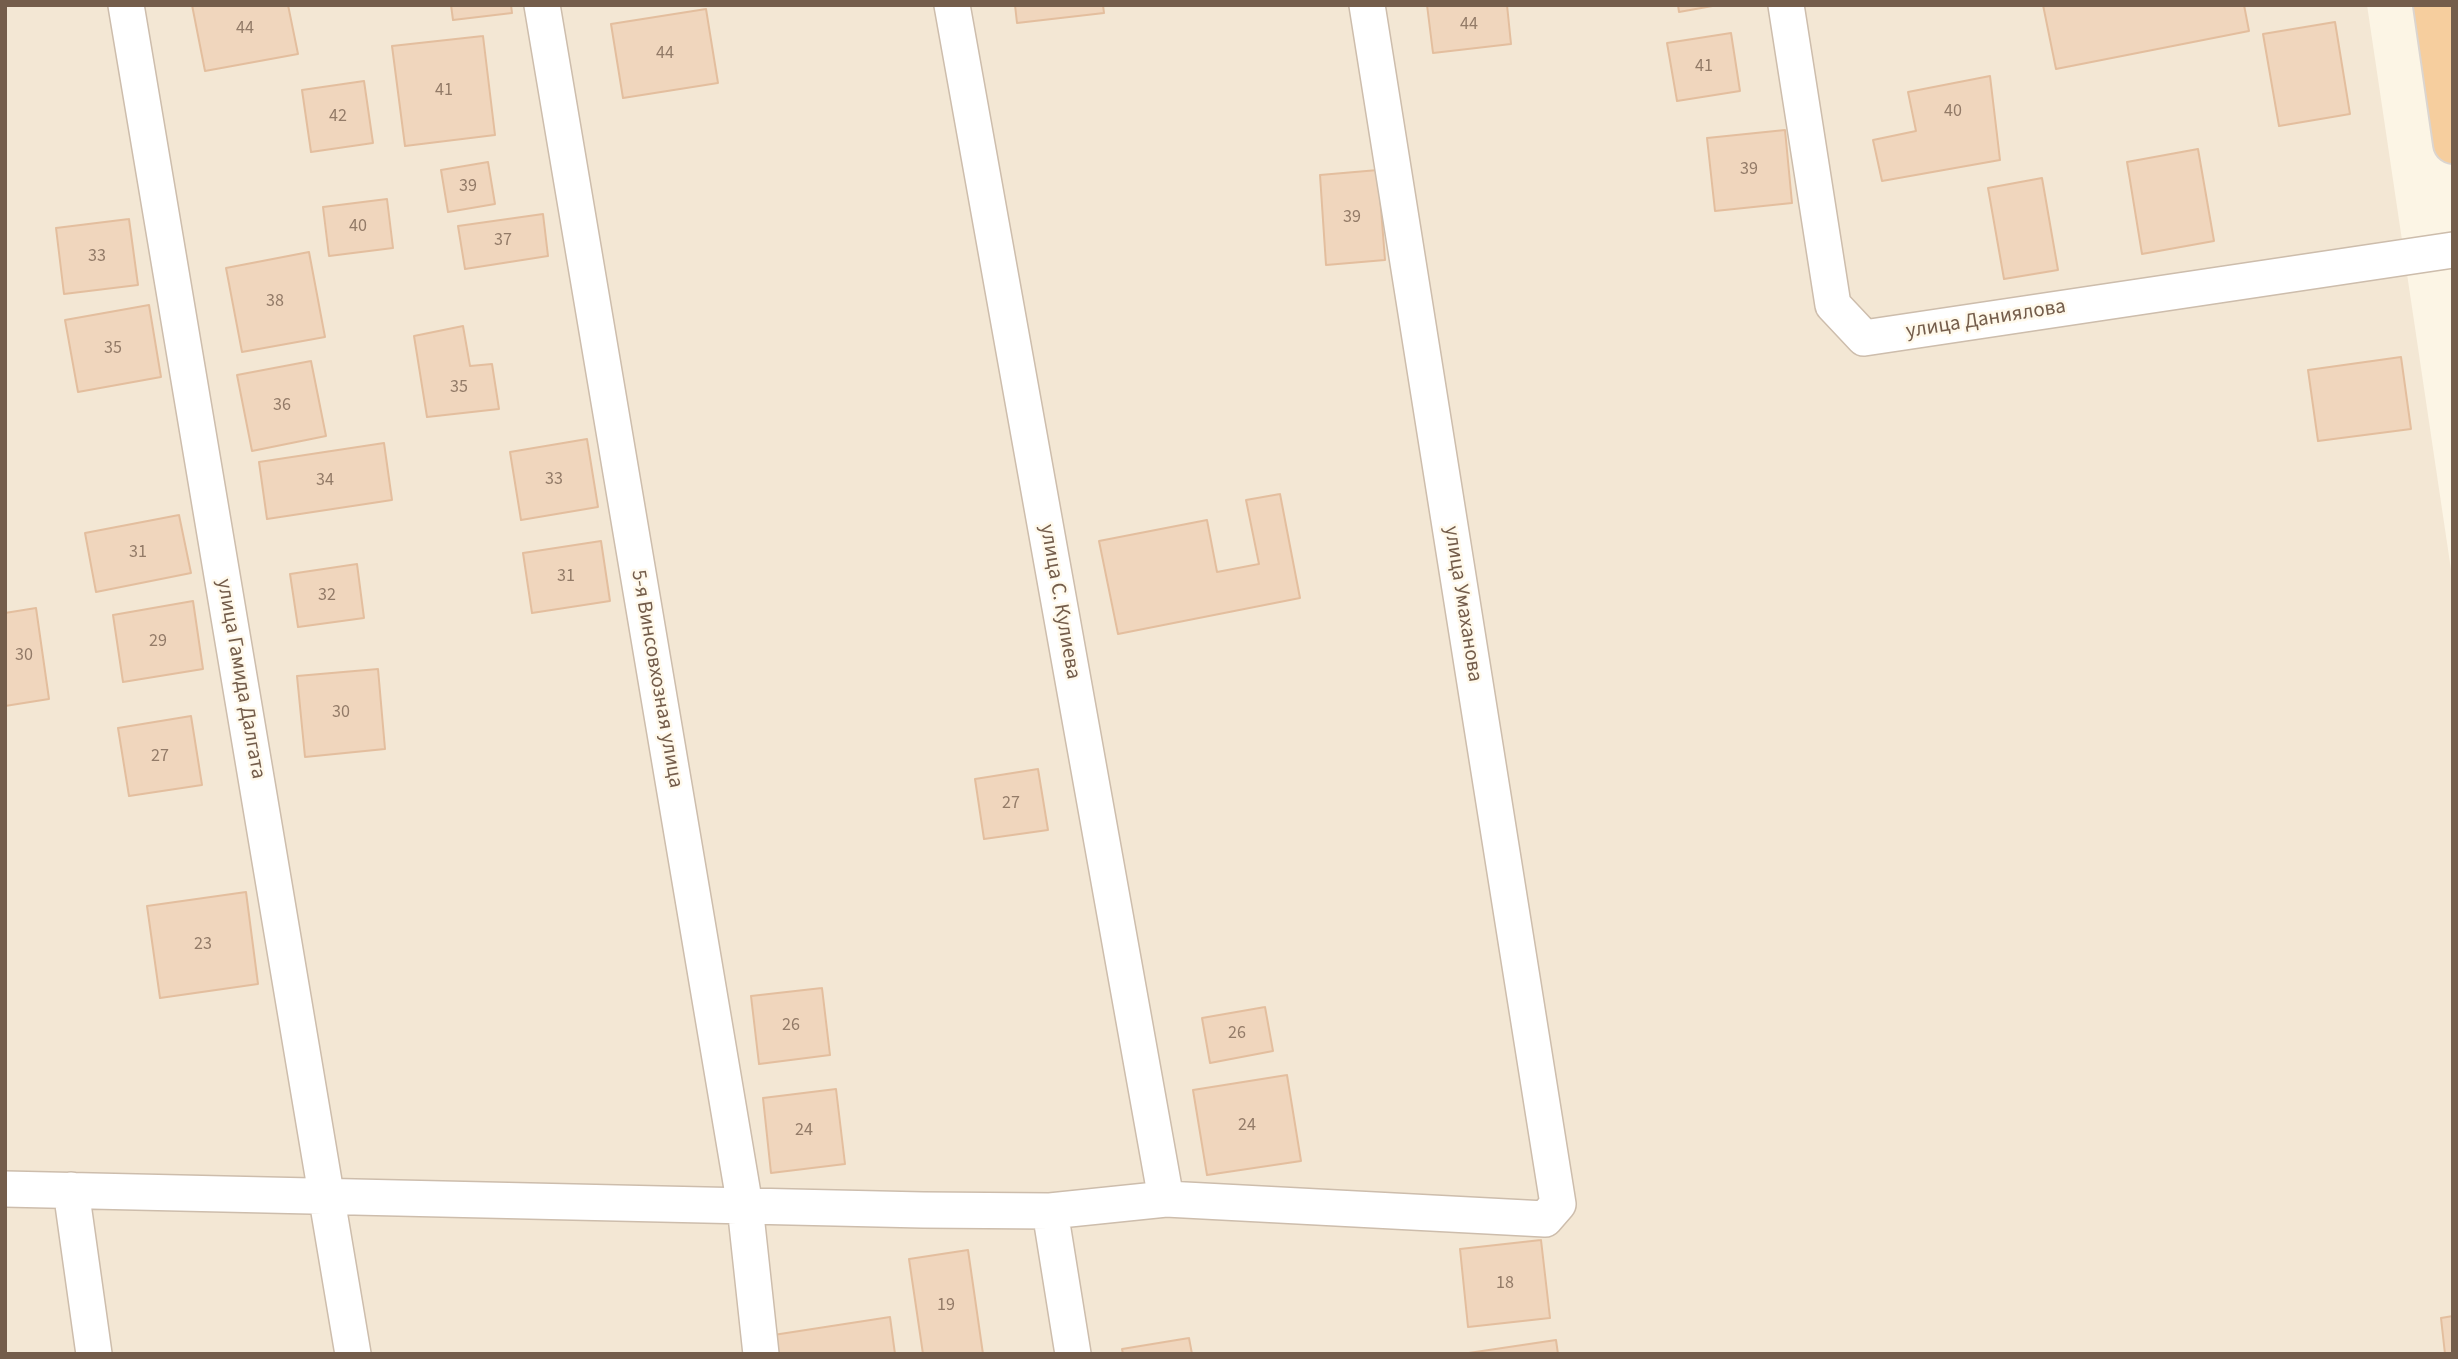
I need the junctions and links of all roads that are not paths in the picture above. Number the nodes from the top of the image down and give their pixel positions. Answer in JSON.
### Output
{"nodes":[{"id":1,"x":126,"y":5,"type":"edge"},
{"id":2,"x":542,"y":5,"type":"edge"},
{"id":3,"x":951,"y":5,"type":"edge"},
{"id":4,"x":1367,"y":5,"type":"edge"},
{"id":5,"x":1786,"y":5,"type":"edge"},
{"id":6,"x":2433,"y":5,"type":"edge"},
{"id":7,"x":2453,"y":144,"type":"edge"},
{"id":8,"x":2453,"y":250,"type":"edge"},
{"id":9,"x":5,"y":1189,"type":"edge"},
{"id":10,"x":71,"y":1190,"type":"junction"},
{"id":11,"x":327,"y":1196,"type":"junction"},
{"id":12,"x":1166,"y":1199,"type":"junction"},
{"id":13,"x":745,"y":1206,"type":"junction"},
{"id":14,"x":1050,"y":1211,"type":"junction"},
{"id":15,"x":94,"y":1354,"type":"edge"},
{"id":16,"x":354,"y":1354,"type":"edge"},
{"id":17,"x":761,"y":1354,"type":"edge"},
{"id":18,"x":1073,"y":1354,"type":"edge"}],
"edges":[{"from":1,"to":11,"type":"street","name":"улица Гамида Далгата"},
{"from":2,"to":13,"type":"street","name":"5-я Винсовхозная улица"},
{"from":3,"to":12,"type":"street","name":"улица С. Кулиева"},
{"from":4,"to":12,"type":"street","name":"улица Умаханова"},
{"from":5,"to":8,"type":"street","name":"улица Даниялова"},
{"from":6,"to":7,"type":"highway"},
{"from":9,"to":10,"type":"street"},
{"from":10,"to":11,"type":"street"},
{"from":10,"to":15,"type":"street"},
{"from":11,"to":13,"type":"street"},
{"from":11,"to":16,"type":"street","name":"улица Гамида Далгата"},
{"from":12,"to":14,"type":"street"},
{"from":13,"to":14,"type":"street"},
{"from":13,"to":17,"type":"street","name":"5-я Винсовхозная улица"},
{"from":14,"to":18,"type":"street"}]}
